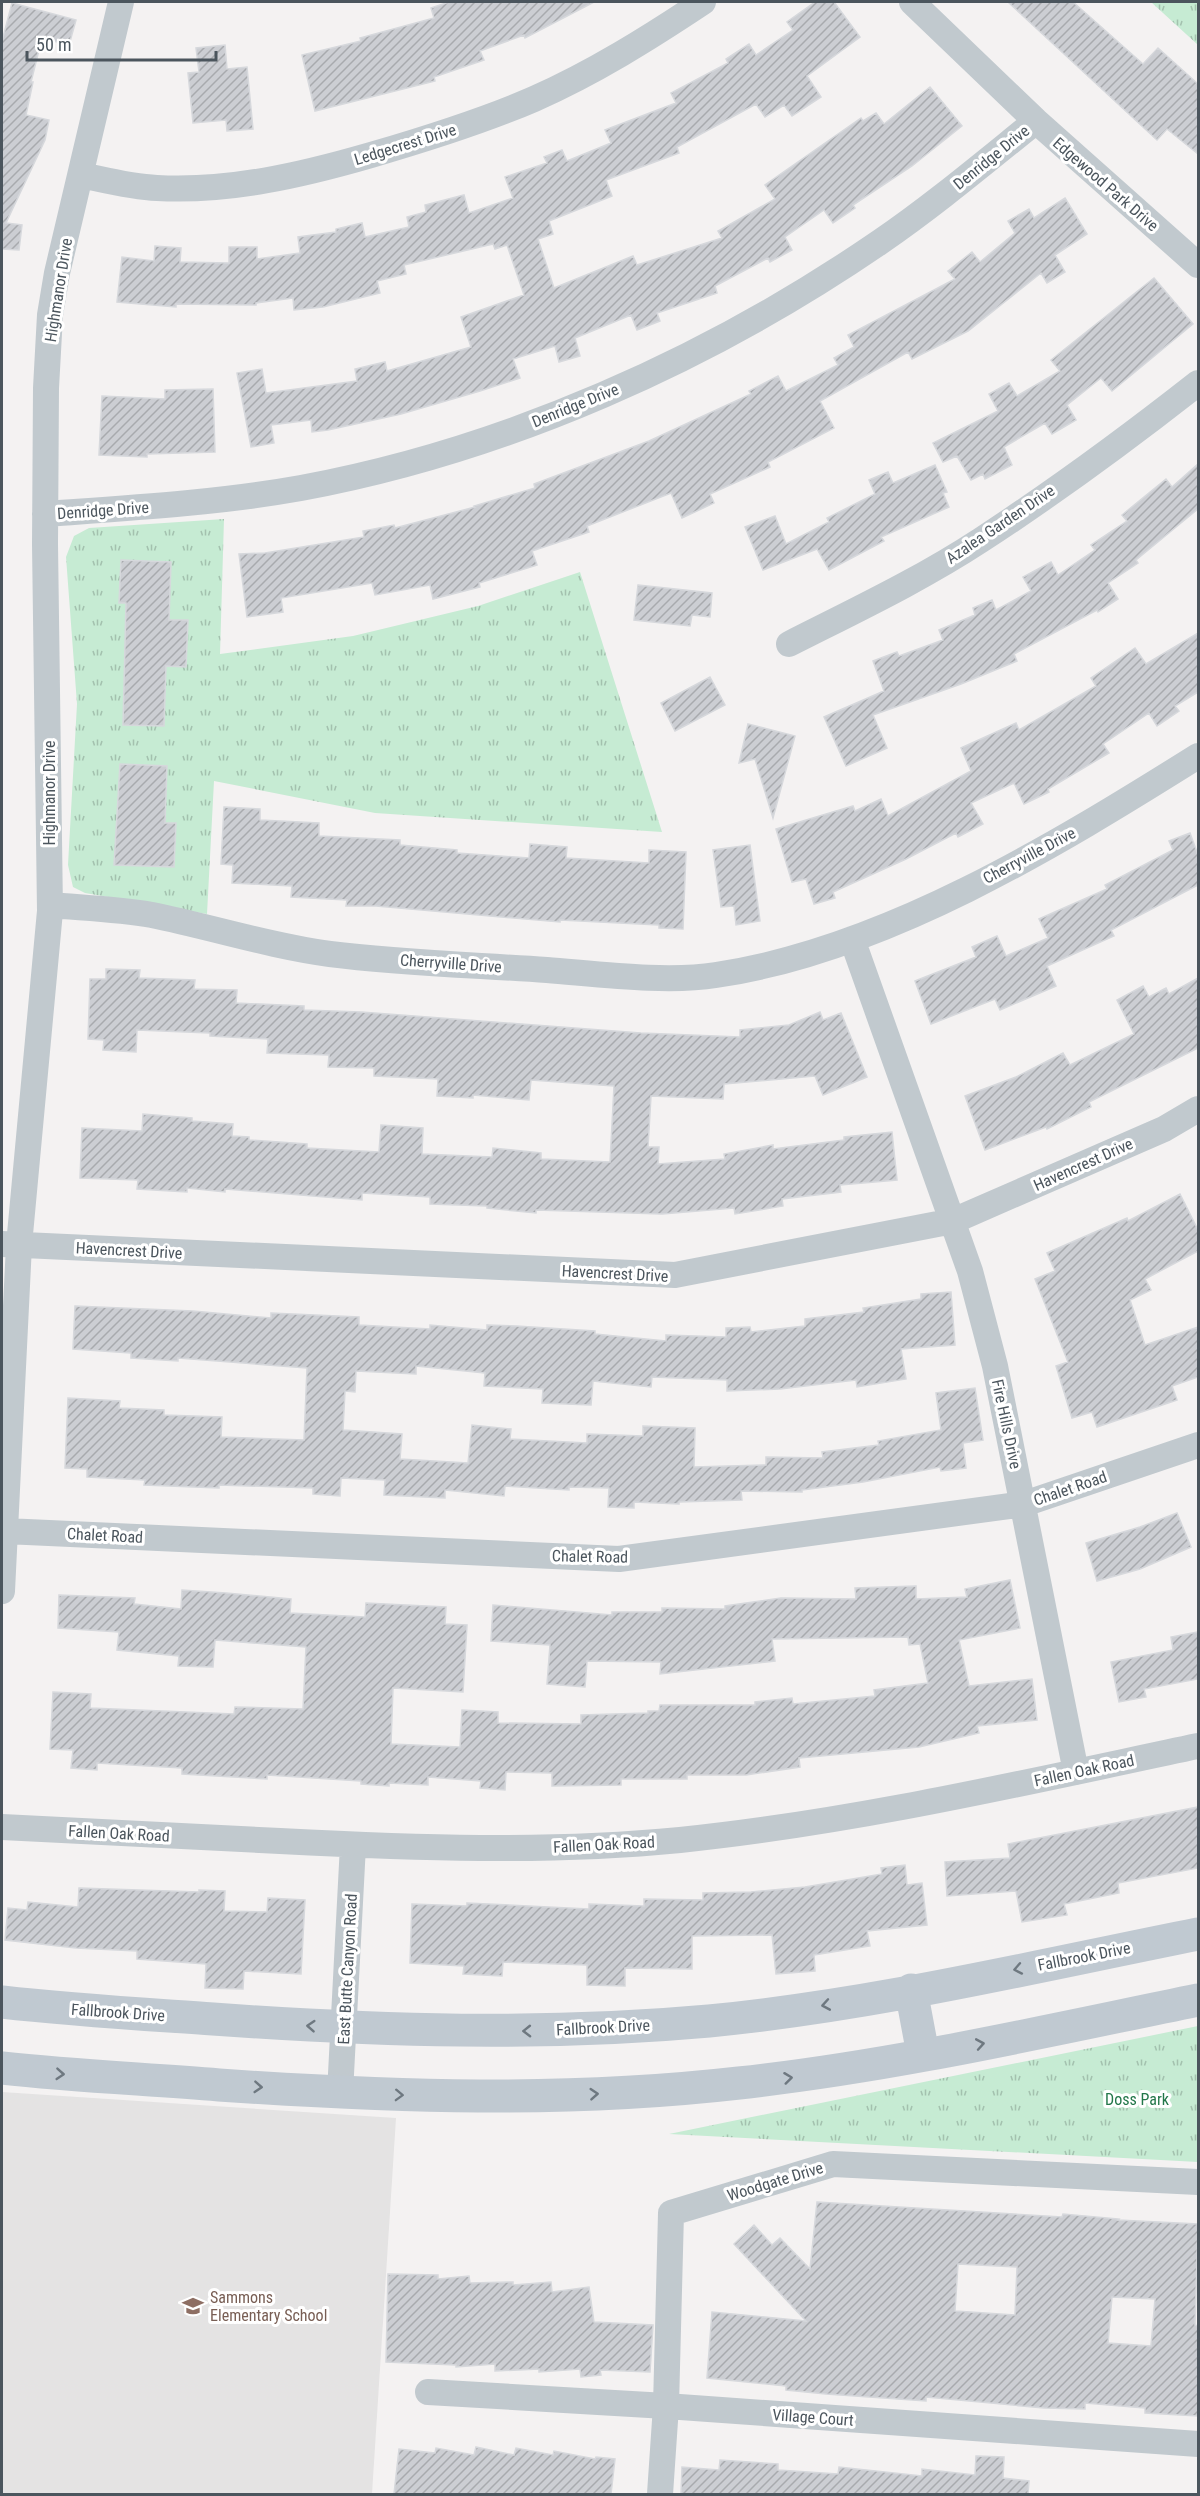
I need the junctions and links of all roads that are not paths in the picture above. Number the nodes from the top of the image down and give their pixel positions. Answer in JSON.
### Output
{"nodes":[{"id":1,"x":121,"y":2,"type":"edge"},
{"id":2,"x":703,"y":2,"type":"edge"},
{"id":3,"x":912,"y":2,"type":"edge"},
{"id":4,"x":1036,"y":121,"type":"junction"},
{"id":5,"x":81,"y":175,"type":"junction"},
{"id":6,"x":1198,"y":265,"type":"edge"},
{"id":7,"x":1198,"y":383,"type":"edge"},
{"id":8,"x":45,"y":514,"type":"junction"},
{"id":9,"x":789,"y":644,"type":"dead end"},
{"id":10,"x":1198,"y":756,"type":"edge"},
{"id":11,"x":50,"y":906,"type":"junction"},
{"id":12,"x":852,"y":939,"type":"junction"},
{"id":13,"x":1198,"y":1109,"type":"edge"},
{"id":14,"x":953,"y":1221,"type":"junction"},
{"id":15,"x":10,"y":1245,"type":"edge"},
{"id":16,"x":1198,"y":1444,"type":"edge"},
{"id":17,"x":1024,"y":1504,"type":"junction"},
{"id":18,"x":6,"y":1531,"type":"junction"},
{"id":19,"x":2,"y":1591,"type":"edge"},
{"id":20,"x":1198,"y":1746,"type":"edge"},
{"id":21,"x":1076,"y":1772,"type":"junction"},
{"id":22,"x":2,"y":1827,"type":"edge"},
{"id":23,"x":353,"y":1845,"type":"junction"},
{"id":24,"x":1198,"y":1934,"type":"edge"},
{"id":25,"x":911,"y":1990,"type":"junction"},
{"id":26,"x":1198,"y":2000,"type":"edge"},
{"id":27,"x":2,"y":2002,"type":"edge"},
{"id":28,"x":343,"y":2028,"type":"junction"},
{"id":29,"x":923,"y":2054,"type":"junction"},
{"id":30,"x":2,"y":2068,"type":"edge"},
{"id":31,"x":340,"y":2093,"type":"junction"},
{"id":32,"x":1198,"y":2182,"type":"edge"},
{"id":33,"x":428,"y":2392,"type":"dead end"},
{"id":34,"x":666,"y":2406,"type":"junction"},
{"id":35,"x":1198,"y":2444,"type":"edge"},
{"id":36,"x":660,"y":2494,"type":"edge"}],
"edges":[{"from":1,"to":5,"type":"street","name":"Highmanor Drive"},
{"from":2,"to":5,"type":"street","name":"Ledgecrest Drive"},
{"from":3,"to":4,"type":"street","name":"Edgewood Park Drive"},
{"from":4,"to":6,"type":"street","name":"Edgewood Park Drive"},
{"from":4,"to":8,"type":"street","name":"Denridge Drive"},
{"from":5,"to":8,"type":"street","name":"Highmanor Drive"},
{"from":7,"to":9,"type":"street","name":"Azalea Garden Drive"},
{"from":8,"to":11,"type":"street","name":"Highmanor Drive"},
{"from":10,"to":12,"type":"street","name":"Cherryville Drive"},
{"from":11,"to":12,"type":"street","name":"Cherryville Drive"},
{"from":11,"to":15,"type":"street","name":"Highmanor Drive"},
{"from":12,"to":14,"type":"street"},
{"from":13,"to":14,"type":"street","name":"Havencrest Drive"},
{"from":14,"to":15,"type":"street","name":"Havencrest Drive"},
{"from":14,"to":17,"type":"street","name":"Fire Hills Drive"},
{"from":15,"to":18,"type":"street","name":"Highmanor Drive"},
{"from":16,"to":17,"type":"street","name":"Chalet Road"},
{"from":17,"to":18,"type":"street","name":"Chalet Road"},
{"from":17,"to":21,"type":"street","name":"Fire Hills Drive"},
{"from":18,"to":19,"type":"street","name":"Highmanor Drive"},
{"from":20,"to":21,"type":"street","name":"Fallen Oak Road"},
{"from":21,"to":23,"type":"street","name":"Fallen Oak Road"},
{"from":22,"to":23,"type":"street","name":"Fallen Oak Road"},
{"from":23,"to":28,"type":"street","name":"East Butte Canyon Road"},
{"from":24,"to":25,"type":"main road","name":"Fallbrook Drive","one_way":true},
{"from":25,"to":28,"type":"main road","name":"Fallbrook Drive","one_way":true},
{"from":25,"to":29,"type":"main road"},
{"from":29,"to":26,"type":"main road","one_way":true},
{"from":28,"to":27,"type":"main road","name":"Fallbrook Drive","one_way":true},
{"from":28,"to":31,"type":"street","name":"East Butte Canyon Road"},
{"from":31,"to":29,"type":"main road","one_way":true},
{"from":30,"to":31,"type":"main road","one_way":true},
{"from":32,"to":34,"type":"street","name":"Woodgate Drive"},
{"from":33,"to":34,"type":"street","name":"Village Court"},
{"from":34,"to":35,"type":"street","name":"Village Court"},
{"from":34,"to":36,"type":"street","name":"Woodgate Drive"}]}
